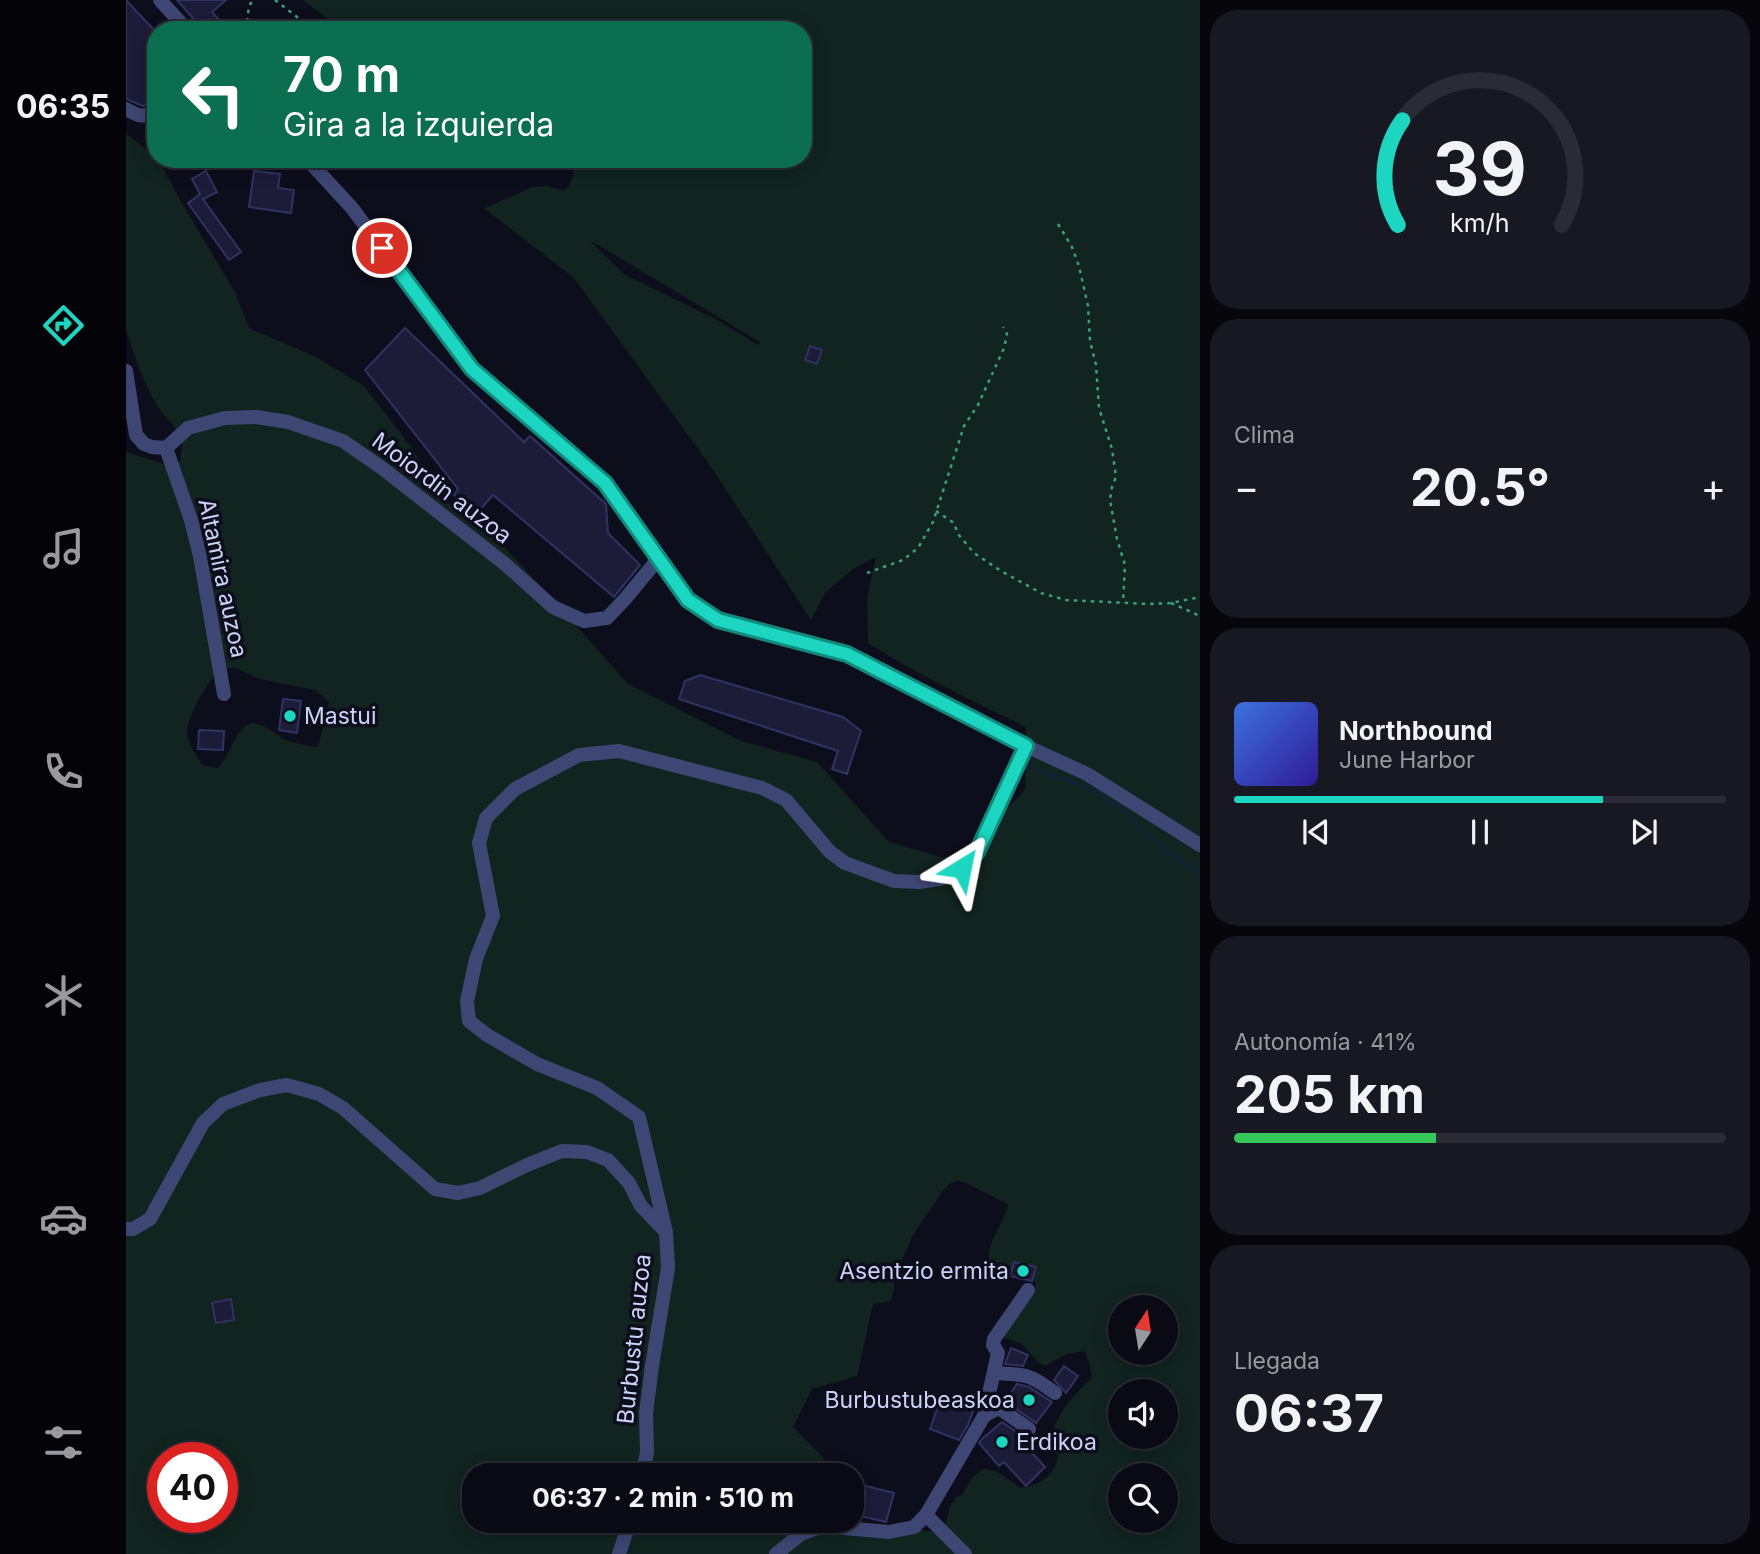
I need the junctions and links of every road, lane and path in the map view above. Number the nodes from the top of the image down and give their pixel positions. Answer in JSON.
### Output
{"nodes":[{"id":1,"x":160,"y":0,"type":"edge"},
{"id":2,"x":253,"y":0,"type":"edge"},
{"id":3,"x":275,"y":0,"type":"edge"},
{"id":4,"x":179,"y":21,"type":"edge"},
{"id":5,"x":247,"y":21,"type":"edge"},
{"id":6,"x":302,"y":21,"type":"edge"},
{"id":7,"x":126,"y":110,"type":"edge"},
{"id":8,"x":147,"y":115,"type":"edge"},
{"id":9,"x":315,"y":168,"type":"edge"},
{"id":10,"x":1058,"y":224,"type":"dead end"},
{"id":11,"x":1003,"y":327,"type":"dead end"},
{"id":12,"x":126,"y":371,"type":"edge"},
{"id":13,"x":166,"y":448,"type":"junction"},
{"id":14,"x":936,"y":511,"type":"junction"},
{"id":15,"x":659,"y":558,"type":"junction"},
{"id":16,"x":867,"y":573,"type":"dead end"},
{"id":17,"x":1200,"y":597,"type":"edge"},
{"id":18,"x":1122,"y":603,"type":"junction"},
{"id":19,"x":1171,"y":603,"type":"junction"},
{"id":20,"x":1200,"y":616,"type":"edge"},
{"id":21,"x":225,"y":694,"type":"dead end"},
{"id":22,"x":1026,"y":746,"type":"junction"},
{"id":23,"x":1200,"y":845,"type":"edge"},
{"id":24,"x":126,"y":1229,"type":"edge"},
{"id":25,"x":666,"y":1232,"type":"junction"},
{"id":26,"x":1028,"y":1290,"type":"dead end"},
{"id":27,"x":994,"y":1373,"type":"junction"},
{"id":28,"x":1055,"y":1393,"type":"dead end"},
{"id":29,"x":984,"y":1416,"type":"junction"},
{"id":30,"x":1029,"y":1429,"type":"dead end"},
{"id":31,"x":645,"y":1463,"type":"edge"},
{"id":32,"x":926,"y":1515,"type":"junction"},
{"id":33,"x":626,"y":1533,"type":"edge"},
{"id":34,"x":619,"y":1554,"type":"edge"},
{"id":35,"x":776,"y":1554,"type":"edge"},
{"id":36,"x":965,"y":1554,"type":"edge"}],
"edges":[{"from":1,"to":4,"type":"street"},
{"from":2,"to":5,"type":"path"},
{"from":3,"to":6,"type":"path"},
{"from":7,"to":8,"type":"street"},
{"from":9,"to":15,"type":"street"},
{"from":10,"to":18,"type":"path"},
{"from":11,"to":14,"type":"path"},
{"from":12,"to":13,"type":"street"},
{"from":13,"to":15,"type":"street","name":"Moiordin auzoa"},
{"from":13,"to":21,"type":"street","name":"Altamira auzoa"},
{"from":14,"to":16,"type":"path"},
{"from":14,"to":18,"type":"path"},
{"from":15,"to":22,"type":"street"},
{"from":17,"to":19,"type":"path"},
{"from":18,"to":19,"type":"path"},
{"from":19,"to":20,"type":"path"},
{"from":22,"to":23,"type":"street"},
{"from":22,"to":25,"type":"street","name":"Burbustu auzoa"},
{"from":24,"to":25,"type":"street"},
{"from":25,"to":31,"type":"street","name":"Burbustu auzoa"},
{"from":26,"to":27,"type":"street"},
{"from":27,"to":28,"type":"street"},
{"from":27,"to":29,"type":"street"},
{"from":29,"to":30,"type":"street"},
{"from":29,"to":32,"type":"street"},
{"from":32,"to":35,"type":"street"},
{"from":32,"to":36,"type":"street"},
{"from":33,"to":34,"type":"street"}]}
